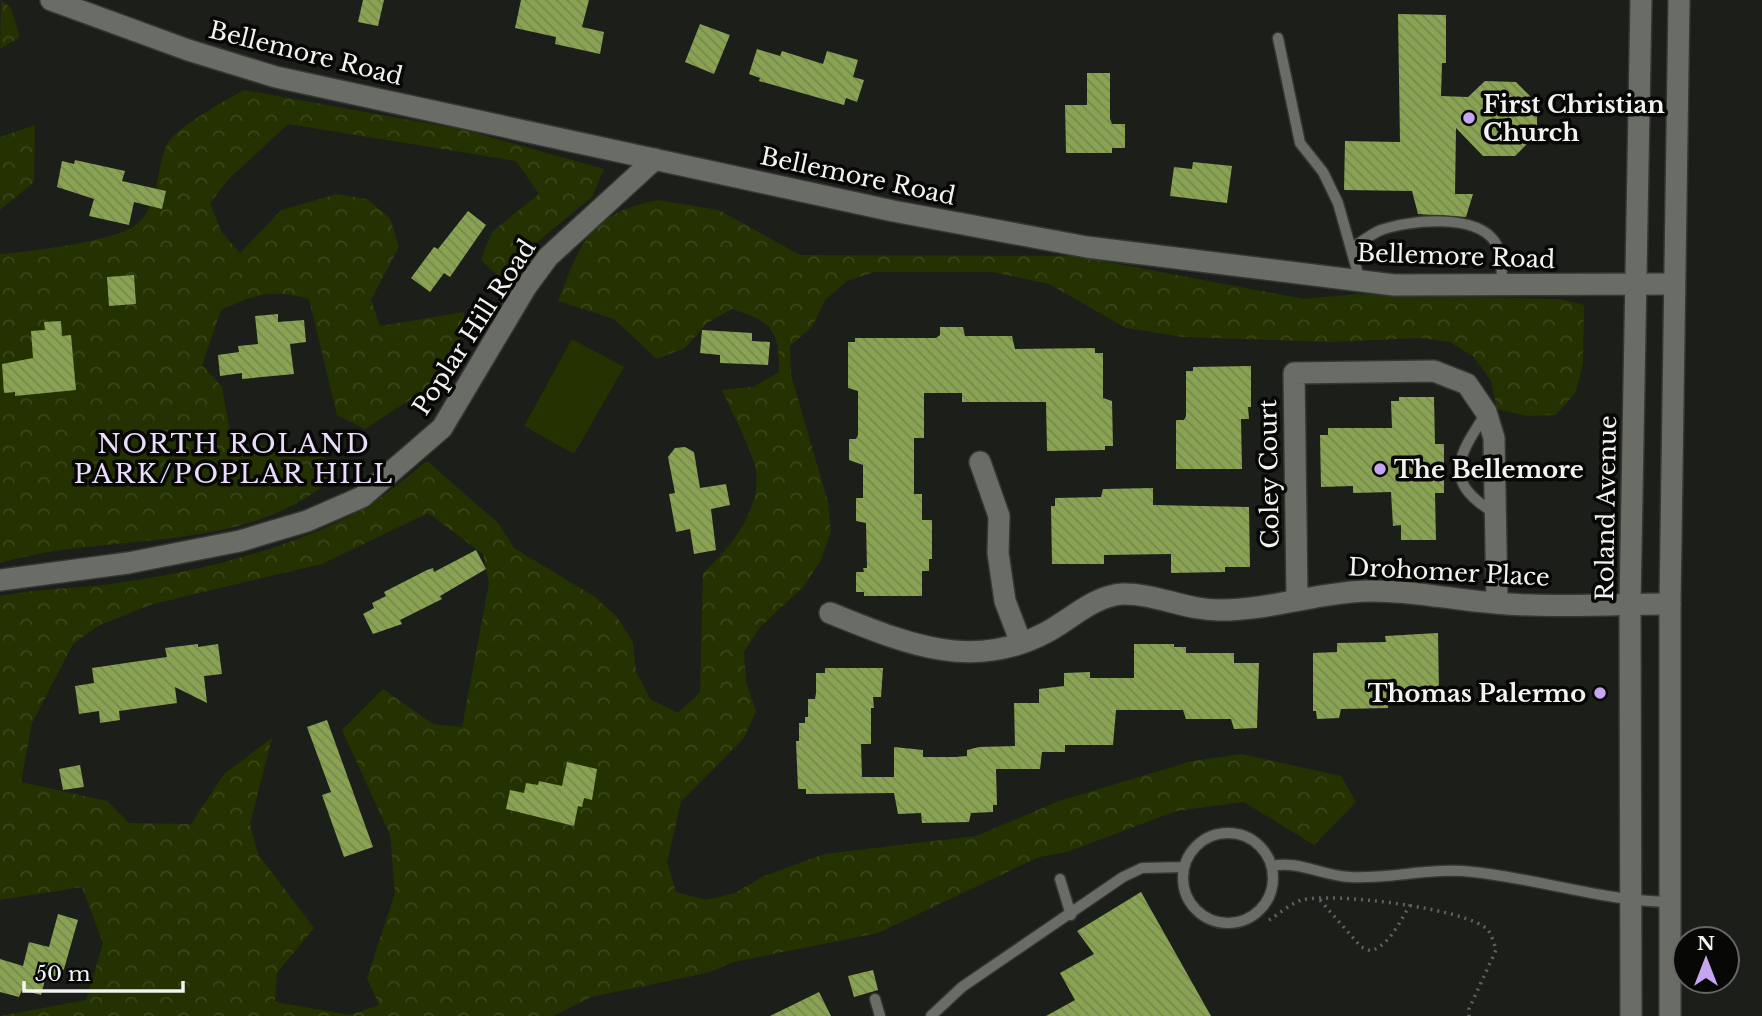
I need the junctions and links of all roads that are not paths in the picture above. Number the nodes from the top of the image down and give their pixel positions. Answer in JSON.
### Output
{"nodes":[{"id":1,"x":51,"y":0,"type":"edge"},
{"id":2,"x":1641,"y":0,"type":"edge"},
{"id":3,"x":1679,"y":0,"type":"edge"},
{"id":4,"x":1278,"y":38,"type":"dead end"},
{"id":5,"x":655,"y":159,"type":"junction"},
{"id":6,"x":1352,"y":248,"type":"junction"},
{"id":7,"x":1360,"y":281,"type":"junction"},
{"id":8,"x":1636,"y":284,"type":"junction"},
{"id":9,"x":1674,"y":284,"type":"junction"},
{"id":10,"x":1503,"y":285,"type":"junction"},
{"id":11,"x":1486,"y":412,"type":"junction"},
{"id":12,"x":980,"y":462,"type":"dead end"},
{"id":13,"x":1493,"y":512,"type":"junction"},
{"id":14,"x":0,"y":580,"type":"edge"},
{"id":15,"x":1297,"y":598,"type":"junction"},
{"id":16,"x":1497,"y":603,"type":"junction"},
{"id":17,"x":1630,"y":604,"type":"junction"},
{"id":18,"x":1670,"y":604,"type":"junction"},
{"id":19,"x":830,"y":613,"type":"dead end"},
{"id":20,"x":1021,"y":643,"type":"junction"},
{"id":21,"x":1272,"y":866,"type":"junction"},
{"id":22,"x":1184,"y":867,"type":"junction"},
{"id":23,"x":1060,"y":879,"type":"dead end"},
{"id":24,"x":1630,"y":901,"type":"junction"},
{"id":25,"x":1670,"y":902,"type":"junction"},
{"id":26,"x":1071,"y":915,"type":"junction"},
{"id":27,"x":875,"y":999,"type":"dead end"},
{"id":28,"x":880,"y":1016,"type":"edge"},
{"id":29,"x":931,"y":1016,"type":"edge"},
{"id":30,"x":1631,"y":1016,"type":"edge"},
{"id":31,"x":1670,"y":1016,"type":"edge"}],
"edges":[{"from":1,"to":5,"type":"street","name":"Bellemore Road"},
{"from":2,"to":8,"type":"street","name":"Roland Avenue"},
{"from":3,"to":9,"type":"street"},
{"from":4,"to":6,"type":"lane"},
{"from":5,"to":7,"type":"street","name":"Bellemore Road"},
{"from":5,"to":14,"type":"street","name":"Poplar Hill Road"},
{"from":6,"to":7,"type":"lane"},
{"from":6,"to":10,"type":"lane"},
{"from":7,"to":10,"type":"street","name":"Bellemore Road"},
{"from":8,"to":9,"type":"street","name":"Bellemore Road"},
{"from":8,"to":10,"type":"street","name":"Bellemore Road"},
{"from":8,"to":17,"type":"street","name":"Roland Avenue"},
{"from":9,"to":18,"type":"street"},
{"from":11,"to":13,"type":"street","name":"Coley Court"},
{"from":11,"to":13,"type":"lane"},
{"from":11,"to":15,"type":"street","name":"Coley Court"},
{"from":12,"to":20,"type":"street"},
{"from":13,"to":16,"type":"street","name":"Coley Court"},
{"from":15,"to":16,"type":"street","name":"Drohomer Place"},
{"from":15,"to":20,"type":"street","name":"Drohomer Place"},
{"from":16,"to":17,"type":"street","name":"Drohomer Place"},
{"from":17,"to":18,"type":"street","name":"Drohomer Place"},
{"from":17,"to":24,"type":"street","name":"Roland Avenue"},
{"from":18,"to":25,"type":"street"},
{"from":19,"to":20,"type":"street","name":"Drohomer Place"},
{"from":21,"to":22,"type":"lane"},
{"from":21,"to":22,"type":"lane"},
{"from":21,"to":24,"type":"lane"},
{"from":22,"to":26,"type":"lane"},
{"from":23,"to":26,"type":"lane"},
{"from":24,"to":25,"type":"lane"},
{"from":24,"to":30,"type":"street","name":"Roland Avenue"},
{"from":25,"to":31,"type":"street"},
{"from":26,"to":29,"type":"lane"},
{"from":27,"to":28,"type":"lane"}]}
